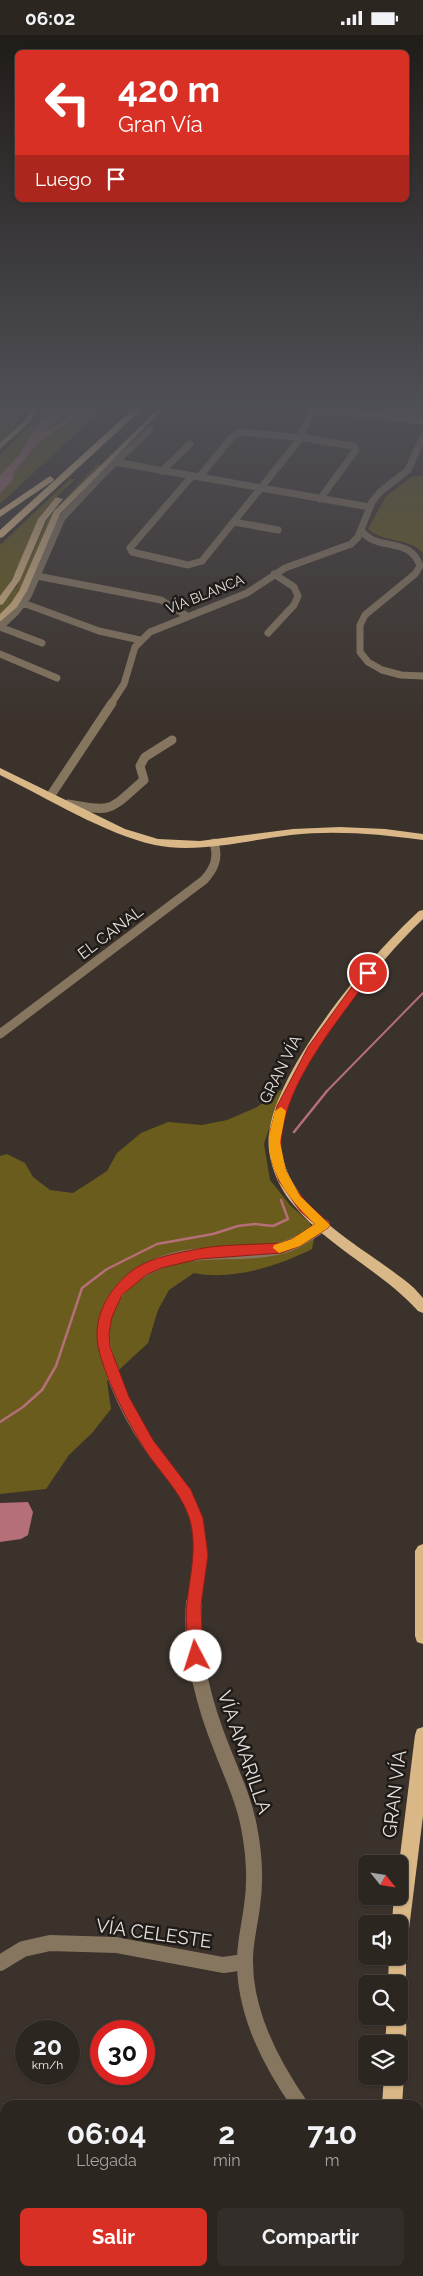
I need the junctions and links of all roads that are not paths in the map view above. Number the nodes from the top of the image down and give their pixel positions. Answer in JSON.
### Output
{"nodes":[{"id":1,"x":12,"y":514,"type":"edge"},
{"id":2,"x":24,"y":514,"type":"edge"},
{"id":3,"x":47,"y":514,"type":"edge"},
{"id":4,"x":57,"y":514,"type":"edge"},
{"id":5,"x":66,"y":514,"type":"edge"},
{"id":6,"x":163,"y":514,"type":"edge"},
{"id":7,"x":241,"y":514,"type":"edge"},
{"id":8,"x":367,"y":514,"type":"edge"},
{"id":9,"x":21,"y":516,"type":"junction"},
{"id":10,"x":234,"y":522,"type":"junction"},
{"id":11,"x":0,"y":525,"type":"edge"},
{"id":12,"x":278,"y":530,"type":"dead end"},
{"id":13,"x":361,"y":530,"type":"junction"},
{"id":14,"x":0,"y":535,"type":"edge"},
{"id":15,"x":0,"y":539,"type":"edge"},
{"id":16,"x":377,"y":541,"type":"junction"},
{"id":17,"x":351,"y":544,"type":"junction"},
{"id":18,"x":274,"y":574,"type":"junction"},
{"id":19,"x":37,"y":576,"type":"junction"},
{"id":20,"x":0,"y":601,"type":"edge"},
{"id":21,"x":23,"y":603,"type":"junction"},
{"id":22,"x":187,"y":616,"type":"junction"},
{"id":23,"x":0,"y":619,"type":"edge"},
{"id":24,"x":0,"y":627,"type":"edge"},
{"id":25,"x":268,"y":633,"type":"dead end"},
{"id":26,"x":140,"y":640,"type":"junction"},
{"id":27,"x":42,"y":643,"type":"dead end"},
{"id":28,"x":0,"y":654,"type":"edge"},
{"id":29,"x":423,"y":676,"type":"edge"},
{"id":30,"x":57,"y":678,"type":"dead end"},
{"id":31,"x":172,"y":740,"type":"dead end"},
{"id":32,"x":0,"y":771,"type":"edge"},
{"id":33,"x":51,"y":795,"type":"junction"},
{"id":34,"x":68,"y":804,"type":"junction"},
{"id":35,"x":423,"y":837,"type":"edge"},
{"id":36,"x":214,"y":843,"type":"junction"},
{"id":37,"x":422,"y":915,"type":"edge"},
{"id":38,"x":0,"y":1034,"type":"edge"},
{"id":39,"x":324,"y":1225,"type":"junction"},
{"id":40,"x":423,"y":1307,"type":"edge"},
{"id":41,"x":423,"y":1551,"type":"edge"},
{"id":42,"x":423,"y":1636,"type":"edge"},
{"id":43,"x":423,"y":1735,"type":"edge"},
{"id":44,"x":401,"y":1915,"type":"edge"},
{"id":45,"x":245,"y":1962,"type":"junction"},
{"id":46,"x":0,"y":1963,"type":"edge"},
{"id":47,"x":393,"y":2085,"type":"edge"},
{"id":48,"x":297,"y":2100,"type":"edge"},
{"id":49,"x":392,"y":2100,"type":"edge"}],
"edges":[{"from":1,"to":11,"type":"highway"},
{"from":2,"to":9,"type":"highway"},
{"from":3,"to":20,"type":"main road"},
{"from":4,"to":23,"type":"main road"},
{"from":5,"to":19,"type":"street"},
{"from":6,"to":10,"type":"street"},
{"from":7,"to":10,"type":"street"},
{"from":8,"to":13,"type":"street"},
{"from":9,"to":14,"type":"highway"},
{"from":9,"to":15,"type":"highway"},
{"from":10,"to":12,"type":"street"},
{"from":13,"to":16,"type":"street"},
{"from":13,"to":17,"type":"street"},
{"from":16,"to":17,"type":"street","name":"VÍA BLANCA"},
{"from":16,"to":29,"type":"street"},
{"from":17,"to":18,"type":"street","name":"VÍA BLANCA"},
{"from":18,"to":22,"type":"street","name":"VÍA BLANCA"},
{"from":18,"to":25,"type":"street"},
{"from":19,"to":21,"type":"street"},
{"from":19,"to":22,"type":"street"},
{"from":21,"to":24,"type":"street"},
{"from":21,"to":26,"type":"street"},
{"from":22,"to":26,"type":"street","name":"VÍA BLANCA"},
{"from":24,"to":27,"type":"street"},
{"from":26,"to":33,"type":"street"},
{"from":28,"to":30,"type":"street"},
{"from":31,"to":34,"type":"street"},
{"from":32,"to":33,"type":"main road"},
{"from":33,"to":34,"type":"main road"},
{"from":34,"to":36,"type":"main road"},
{"from":35,"to":36,"type":"main road"},
{"from":36,"to":38,"type":"street","name":"EL CANAL"},
{"from":37,"to":39,"type":"main road","name":"GRAN VÍA"},
{"from":39,"to":40,"type":"main road","name":"GRAN VÍA"},
{"from":39,"to":45,"type":"street","name":"VÍA AMARILLA"},
{"from":41,"to":42,"type":"main road"},
{"from":43,"to":44,"type":"main road","name":"GRAN VÍA"},
{"from":45,"to":46,"type":"street","name":"VÍA CELESTE"},
{"from":45,"to":48,"type":"street","name":"VÍA AMARILLA"},
{"from":47,"to":49,"type":"main road"}]}
